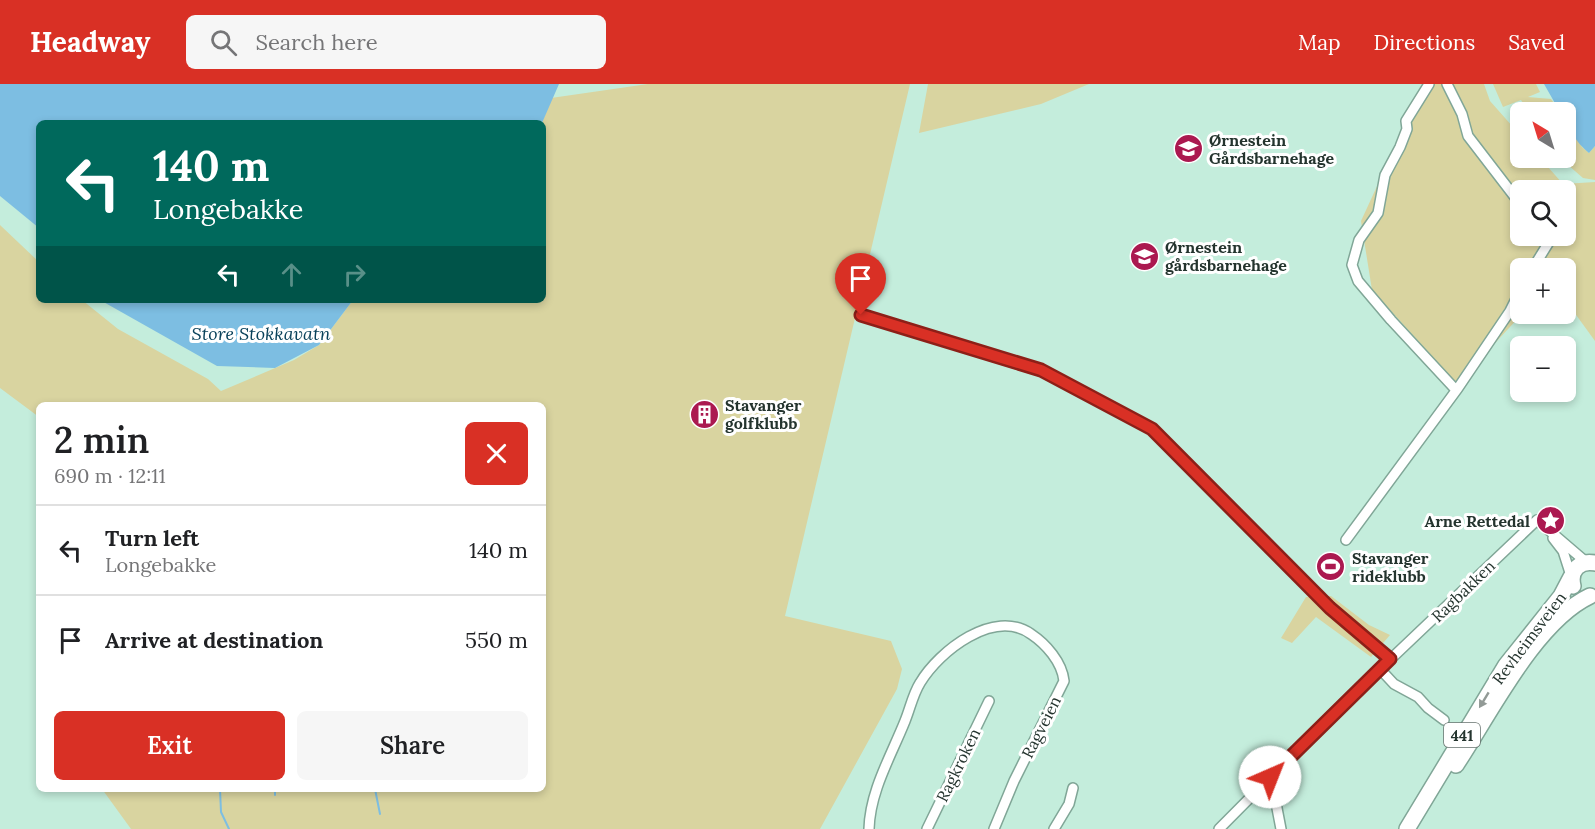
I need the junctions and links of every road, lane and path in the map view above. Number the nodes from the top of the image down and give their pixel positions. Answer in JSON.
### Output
{"nodes":[{"id":1,"x":1429,"y":84,"type":"edge"},
{"id":2,"x":1447,"y":84,"type":"edge"},
{"id":3,"x":1510,"y":191,"type":"edge"},
{"id":4,"x":1510,"y":311,"type":"edge"},
{"id":5,"x":861,"y":315,"type":"dead end"},
{"id":6,"x":1456,"y":390,"type":"junction"},
{"id":7,"x":1546,"y":529,"type":"junction"},
{"id":8,"x":1346,"y":540,"type":"dead end"},
{"id":9,"x":1592,"y":562,"type":"edge"},
{"id":10,"x":1571,"y":577,"type":"junction"},
{"id":11,"x":1592,"y":596,"type":"edge"},
{"id":12,"x":1390,"y":659,"type":"junction"},
{"id":13,"x":1380,"y":669,"type":"junction"},
{"id":14,"x":989,"y":701,"type":"dead end"},
{"id":15,"x":1444,"y":720,"type":"dead end"},
{"id":16,"x":1270,"y":777,"type":"junction"},
{"id":17,"x":1073,"y":788,"type":"dead end"},
{"id":18,"x":1410,"y":825,"type":"edge"},
{"id":19,"x":869,"y":829,"type":"edge"},
{"id":20,"x":927,"y":829,"type":"edge"},
{"id":21,"x":994,"y":829,"type":"edge"},
{"id":22,"x":1054,"y":829,"type":"edge"},
{"id":23,"x":1219,"y":829,"type":"edge"},
{"id":24,"x":1281,"y":829,"type":"edge"}],
"edges":[{"from":1,"to":6,"type":"street"},
{"from":2,"to":3,"type":"street"},
{"from":4,"to":6,"type":"street"},
{"from":5,"to":12,"type":"street"},
{"from":6,"to":8,"type":"street"},
{"from":7,"to":9,"type":"street"},
{"from":7,"to":10,"type":"street"},
{"from":7,"to":12,"type":"street","name":"Ragbakken"},
{"from":9,"to":10,"type":"main road","number":"441"},
{"from":10,"to":11,"type":"main road","number":"441"},
{"from":10,"to":18,"type":"main road","name":"Revheimsveien","number":"441","one_way":true},
{"from":11,"to":18,"type":"main road","name":"Revheimsveien","number":"441"},
{"from":12,"to":13,"type":"street","name":"Ragbakken"},
{"from":13,"to":15,"type":"street"},
{"from":13,"to":16,"type":"street","name":"Ragbakken"},
{"from":14,"to":20,"type":"street","name":"Ragkroken"},
{"from":16,"to":23,"type":"street","name":"Ragbakken"},
{"from":16,"to":24,"type":"street"},
{"from":17,"to":22,"type":"street"},
{"from":19,"to":21,"type":"street","name":"Ragveien"}]}
